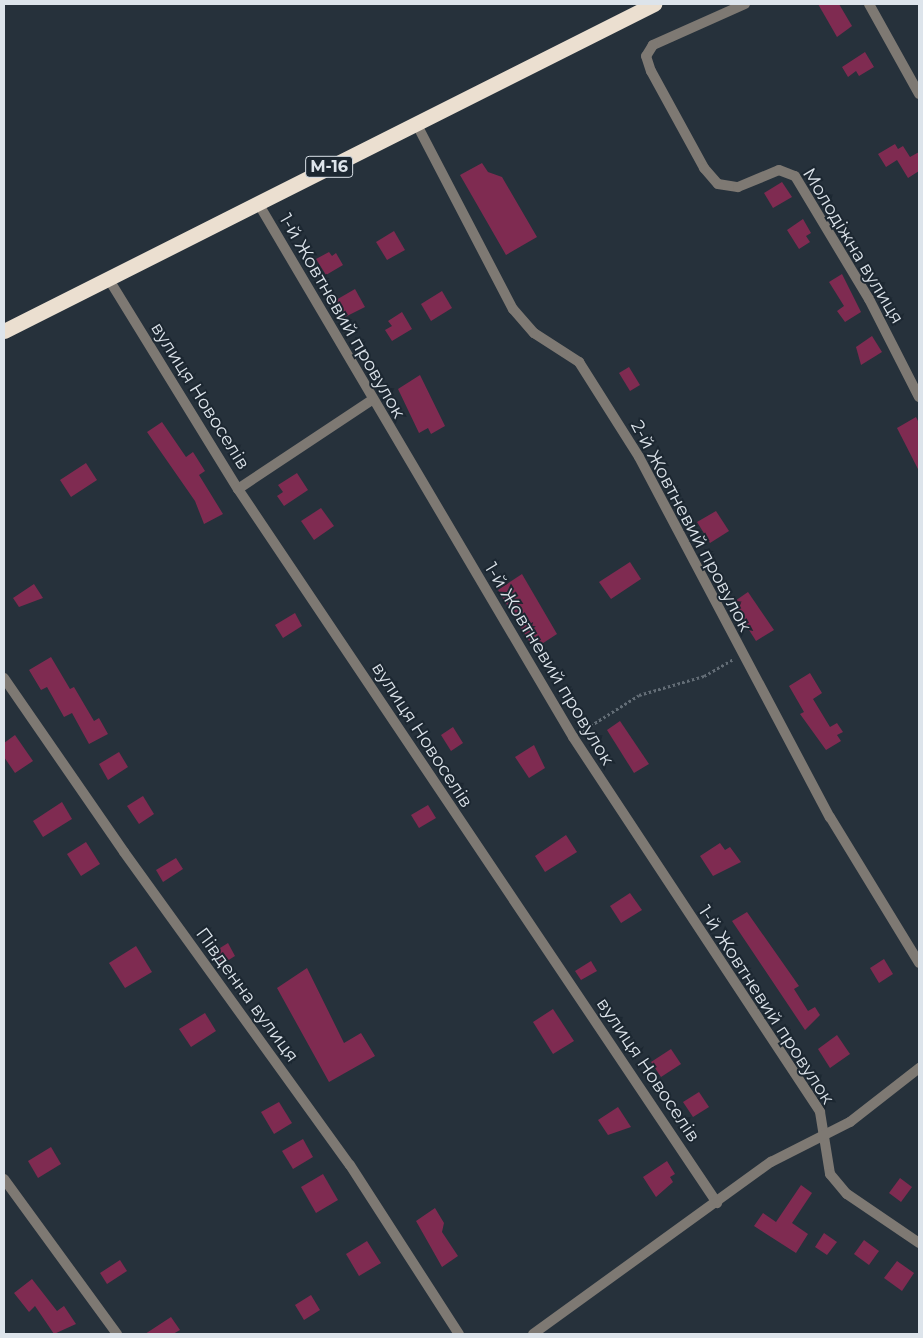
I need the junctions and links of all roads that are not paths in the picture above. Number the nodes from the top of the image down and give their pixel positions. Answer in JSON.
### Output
{"nodes":[{"id":1,"x":654,"y":4,"type":"edge"},
{"id":2,"x":744,"y":4,"type":"edge"},
{"id":3,"x":870,"y":4,"type":"edge"},
{"id":4,"x":919,"y":94,"type":"edge"},
{"id":5,"x":416,"y":123,"type":"junction"},
{"id":6,"x":258,"y":203,"type":"junction"},
{"id":7,"x":108,"y":278,"type":"junction"},
{"id":8,"x":4,"y":331,"type":"edge"},
{"id":9,"x":919,"y":397,"type":"edge"},
{"id":10,"x":372,"y":400,"type":"junction"},
{"id":11,"x":238,"y":489,"type":"junction"},
{"id":12,"x":4,"y":678,"type":"edge"},
{"id":13,"x":919,"y":963,"type":"edge"},
{"id":14,"x":919,"y":1068,"type":"edge"},
{"id":15,"x":824,"y":1132,"type":"junction"},
{"id":16,"x":4,"y":1179,"type":"edge"},
{"id":17,"x":717,"y":1203,"type":"junction"},
{"id":18,"x":919,"y":1243,"type":"edge"},
{"id":19,"x":118,"y":1334,"type":"edge"},
{"id":20,"x":459,"y":1334,"type":"edge"},
{"id":21,"x":533,"y":1334,"type":"edge"}],
"edges":[{"from":1,"to":5,"type":"highway","number":"М-16"},
{"from":2,"to":9,"type":"street","name":"Молодіжна вулиця"},
{"from":3,"to":4,"type":"street"},
{"from":5,"to":6,"type":"highway","number":"М-16"},
{"from":5,"to":13,"type":"street","name":"2-й Жовтневий провулок"},
{"from":6,"to":7,"type":"highway","number":"М-16"},
{"from":6,"to":10,"type":"street","name":"1-й Жовтневий провулок"},
{"from":7,"to":8,"type":"highway","number":"М-16"},
{"from":7,"to":11,"type":"street","name":"вулиця Новоселів"},
{"from":10,"to":11,"type":"street"},
{"from":10,"to":15,"type":"street","name":"1-й Жовтневий провулок"},
{"from":11,"to":17,"type":"street","name":"вулиця Новоселів"},
{"from":12,"to":20,"type":"street","name":"Південна вулиця"},
{"from":14,"to":15,"type":"street"},
{"from":15,"to":17,"type":"street"},
{"from":15,"to":18,"type":"street"},
{"from":16,"to":19,"type":"street"},
{"from":17,"to":21,"type":"street"}]}
